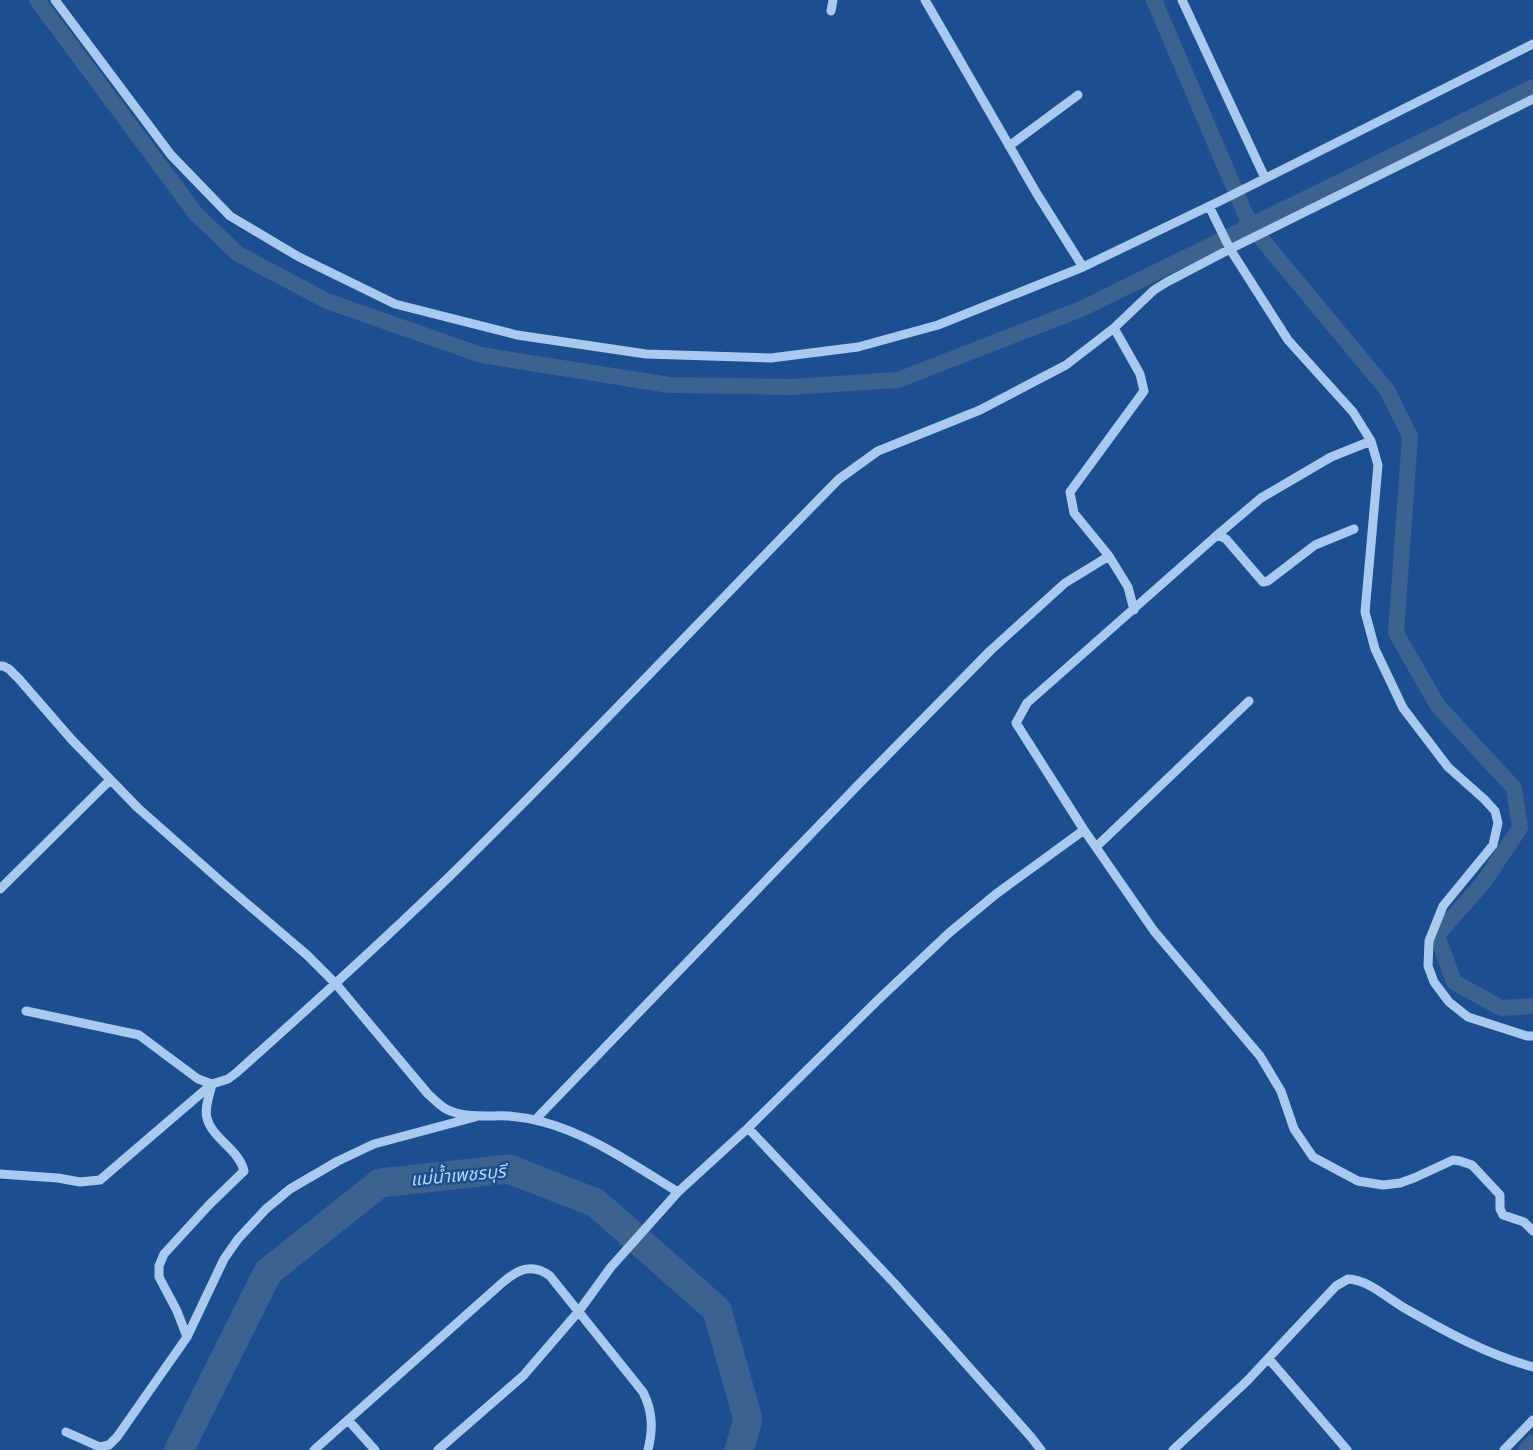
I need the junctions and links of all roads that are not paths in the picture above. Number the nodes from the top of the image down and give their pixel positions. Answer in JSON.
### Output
{"nodes":[{"id":1,"x":55,"y":0,"type":"edge"},
{"id":2,"x":833,"y":0,"type":"edge"},
{"id":3,"x":925,"y":0,"type":"edge"},
{"id":4,"x":1182,"y":0,"type":"edge"},
{"id":5,"x":831,"y":11,"type":"dead end"},
{"id":6,"x":1533,"y":44,"type":"edge"},
{"id":7,"x":1078,"y":95,"type":"dead end"},
{"id":8,"x":1533,"y":99,"type":"edge"},
{"id":9,"x":1009,"y":146,"type":"junction"},
{"id":10,"x":1261,"y":180,"type":"junction"},
{"id":11,"x":1209,"y":206,"type":"junction"},
{"id":12,"x":1230,"y":249,"type":"junction"},
{"id":13,"x":1083,"y":267,"type":"junction"},
{"id":14,"x":1114,"y":328,"type":"junction"},
{"id":15,"x":1372,"y":441,"type":"junction"},
{"id":16,"x":1354,"y":529,"type":"dead end"},
{"id":17,"x":1215,"y":537,"type":"junction"},
{"id":18,"x":1109,"y":556,"type":"junction"},
{"id":19,"x":1134,"y":610,"type":"junction"},
{"id":20,"x":0,"y":666,"type":"edge"},
{"id":21,"x":1249,"y":701,"type":"dead end"},
{"id":22,"x":110,"y":780,"type":"junction"},
{"id":23,"x":1084,"y":830,"type":"junction"},
{"id":24,"x":1096,"y":847,"type":"junction"},
{"id":25,"x":0,"y":889,"type":"edge"},
{"id":26,"x":336,"y":984,"type":"junction"},
{"id":27,"x":26,"y":1010,"type":"dead end"},
{"id":28,"x":1533,"y":1036,"type":"edge"},
{"id":29,"x":212,"y":1084,"type":"junction"},
{"id":30,"x":478,"y":1116,"type":"junction"},
{"id":31,"x":535,"y":1120,"type":"junction"},
{"id":32,"x":748,"y":1128,"type":"junction"},
{"id":33,"x":0,"y":1174,"type":"edge"},
{"id":34,"x":678,"y":1192,"type":"junction"},
{"id":35,"x":1533,"y":1231,"type":"edge"},
{"id":36,"x":579,"y":1312,"type":"junction"},
{"id":37,"x":187,"y":1337,"type":"junction"},
{"id":38,"x":1269,"y":1359,"type":"junction"},
{"id":39,"x":1533,"y":1367,"type":"edge"},
{"id":40,"x":348,"y":1420,"type":"junction"},
{"id":41,"x":1533,"y":1420,"type":"edge"},
{"id":42,"x":66,"y":1432,"type":"dead end"},
{"id":43,"x":314,"y":1450,"type":"edge"},
{"id":44,"x":375,"y":1450,"type":"edge"},
{"id":45,"x":438,"y":1450,"type":"edge"},
{"id":46,"x":648,"y":1450,"type":"edge"},
{"id":47,"x":1041,"y":1450,"type":"edge"},
{"id":48,"x":1173,"y":1450,"type":"edge"},
{"id":49,"x":1347,"y":1450,"type":"edge"},
{"id":50,"x":1504,"y":1450,"type":"edge"}],
"edges":[{"from":1,"to":13,"type":"street"},
{"from":2,"to":5,"type":"street"},
{"from":3,"to":9,"type":"street"},
{"from":4,"to":10,"type":"street"},
{"from":6,"to":10,"type":"street"},
{"from":7,"to":9,"type":"street"},
{"from":8,"to":12,"type":"street"},
{"from":9,"to":13,"type":"street"},
{"from":10,"to":11,"type":"street"},
{"from":11,"to":12,"type":"street"},
{"from":11,"to":13,"type":"street"},
{"from":12,"to":14,"type":"street"},
{"from":12,"to":15,"type":"street"},
{"from":14,"to":18,"type":"street"},
{"from":14,"to":26,"type":"street"},
{"from":15,"to":17,"type":"street"},
{"from":15,"to":28,"type":"street"},
{"from":16,"to":17,"type":"street"},
{"from":17,"to":19,"type":"street"},
{"from":18,"to":19,"type":"street"},
{"from":18,"to":31,"type":"street"},
{"from":19,"to":23,"type":"street"},
{"from":20,"to":22,"type":"street"},
{"from":21,"to":24,"type":"street"},
{"from":22,"to":25,"type":"street"},
{"from":22,"to":26,"type":"street"},
{"from":23,"to":24,"type":"street"},
{"from":23,"to":32,"type":"street"},
{"from":24,"to":35,"type":"street"},
{"from":26,"to":29,"type":"street"},
{"from":26,"to":30,"type":"street"},
{"from":27,"to":29,"type":"street"},
{"from":29,"to":33,"type":"street"},
{"from":29,"to":37,"type":"street"},
{"from":30,"to":31,"type":"street"},
{"from":30,"to":37,"type":"street"},
{"from":31,"to":34,"type":"street"},
{"from":32,"to":34,"type":"street"},
{"from":32,"to":47,"type":"street"},
{"from":34,"to":36,"type":"street"},
{"from":36,"to":40,"type":"street"},
{"from":36,"to":45,"type":"street"},
{"from":36,"to":46,"type":"street"},
{"from":37,"to":42,"type":"street"},
{"from":38,"to":39,"type":"street"},
{"from":38,"to":48,"type":"street"},
{"from":38,"to":49,"type":"street"},
{"from":40,"to":43,"type":"street"},
{"from":40,"to":44,"type":"street"},
{"from":41,"to":50,"type":"street"}]}
